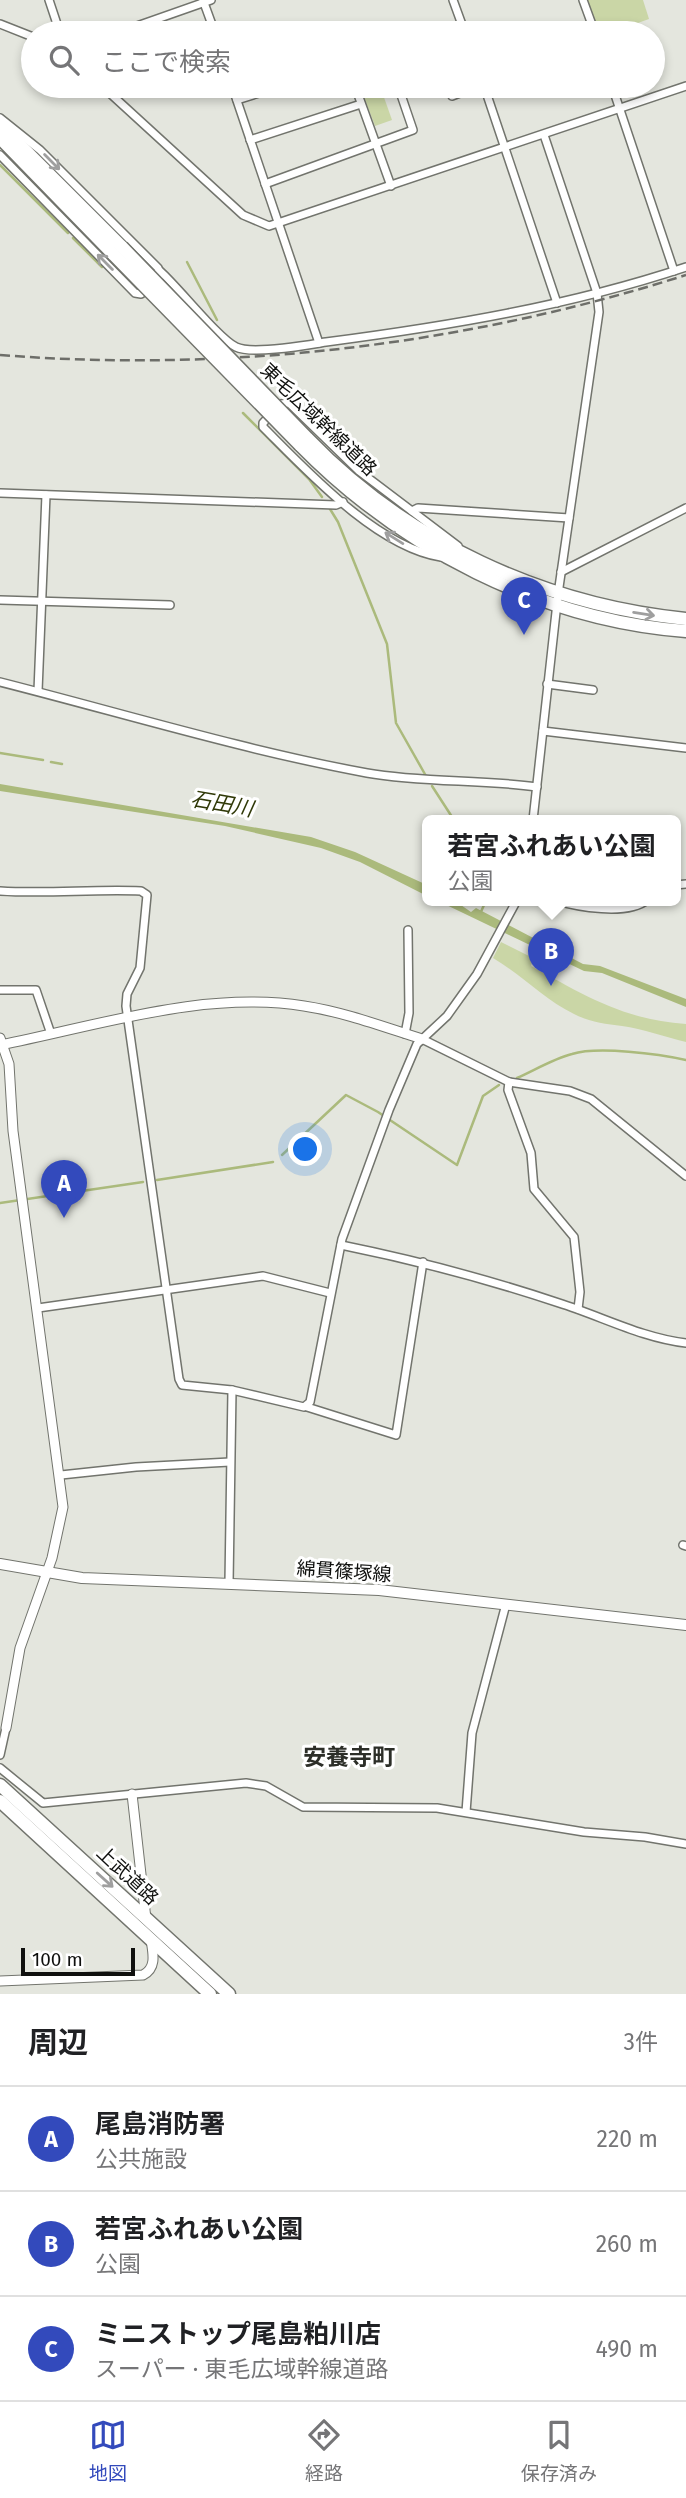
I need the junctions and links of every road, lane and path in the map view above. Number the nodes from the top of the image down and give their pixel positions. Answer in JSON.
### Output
{"nodes":[{"id":1,"x":49,"y":0,"type":"edge"},
{"id":2,"x":453,"y":0,"type":"edge"},
{"id":3,"x":583,"y":0,"type":"edge"},
{"id":4,"x":206,"y":1,"type":"edge"},
{"id":5,"x":56,"y":21,"type":"edge"},
{"id":6,"x":150,"y":21,"type":"edge"},
{"id":7,"x":212,"y":21,"type":"edge"},
{"id":8,"x":461,"y":21,"type":"edge"},
{"id":9,"x":591,"y":21,"type":"edge"},
{"id":10,"x":0,"y":24,"type":"edge"},
{"id":11,"x":21,"y":32,"type":"edge"},
{"id":12,"x":686,"y":86,"type":"edge"},
{"id":13,"x":665,"y":93,"type":"edge"},
{"id":14,"x":115,"y":98,"type":"edge"},
{"id":15,"x":243,"y":98,"type":"edge"},
{"id":16,"x":359,"y":98,"type":"edge"},
{"id":17,"x":402,"y":98,"type":"edge"},
{"id":18,"x":488,"y":98,"type":"edge"},
{"id":19,"x":616,"y":98,"type":"edge"},
{"id":20,"x":650,"y":98,"type":"edge"},
{"id":21,"x":237,"y":100,"type":"joint"},
{"id":22,"x":361,"y":104,"type":"junction"},
{"id":23,"x":620,"y":108,"type":"junction"},
{"id":24,"x":0,"y":118,"type":"edge"},
{"id":25,"x":0,"y":125,"type":"edge"},
{"id":26,"x":544,"y":135,"type":"junction"},
{"id":27,"x":0,"y":138,"type":"edge"},
{"id":28,"x":250,"y":140,"type":"junction"},
{"id":29,"x":376,"y":145,"type":"junction"},
{"id":30,"x":504,"y":148,"type":"junction"},
{"id":31,"x":0,"y":155,"type":"edge"},
{"id":32,"x":265,"y":184,"type":"junction"},
{"id":33,"x":391,"y":186,"type":"junction"},
{"id":34,"x":279,"y":224,"type":"junction"},
{"id":35,"x":118,"y":251,"type":"junction"},
{"id":36,"x":686,"y":267,"type":"edge"},
{"id":37,"x":159,"y":270,"type":"junction"},
{"id":38,"x":674,"y":271,"type":"junction"},
{"id":39,"x":597,"y":293,"type":"junction"},
{"id":40,"x":557,"y":303,"type":"junction"},
{"id":41,"x":320,"y":343,"type":"junction"},
{"id":42,"x":0,"y":493,"type":"edge"},
{"id":43,"x":46,"y":495,"type":"junction"},
{"id":44,"x":343,"y":502,"type":"junction"},
{"id":45,"x":686,"y":508,"type":"edge"},
{"id":46,"x":412,"y":511,"type":"junction"},
{"id":47,"x":569,"y":518,"type":"junction"},
{"id":48,"x":457,"y":556,"type":"junction"},
{"id":49,"x":561,"y":572,"type":"junction"},
{"id":50,"x":557,"y":599,"type":"junction"},
{"id":51,"x":0,"y":600,"type":"edge"},
{"id":52,"x":43,"y":601,"type":"junction"},
{"id":53,"x":170,"y":605,"type":"dead end"},
{"id":54,"x":686,"y":619,"type":"edge"},
{"id":55,"x":686,"y":631,"type":"edge"},
{"id":56,"x":0,"y":682,"type":"edge"},
{"id":57,"x":547,"y":684,"type":"junction"},
{"id":58,"x":593,"y":690,"type":"dead end"},
{"id":59,"x":38,"y":691,"type":"junction"},
{"id":60,"x":543,"y":731,"type":"junction"},
{"id":61,"x":686,"y":748,"type":"edge"},
{"id":62,"x":537,"y":787,"type":"junction"},
{"id":63,"x":534,"y":815,"type":"edge"},
{"id":64,"x":0,"y":891,"type":"edge"},
{"id":65,"x":514,"y":906,"type":"edge"},
{"id":66,"x":575,"y":906,"type":"edge"},
{"id":67,"x":636,"y":906,"type":"edge"},
{"id":68,"x":408,"y":930,"type":"dead end"},
{"id":69,"x":0,"y":990,"type":"edge"},
{"id":70,"x":127,"y":1016,"type":"junction"},
{"id":71,"x":51,"y":1034,"type":"junction"},
{"id":72,"x":405,"y":1034,"type":"junction"},
{"id":73,"x":422,"y":1039,"type":"junction"},
{"id":74,"x":1,"y":1042,"type":"edge"},
{"id":75,"x":509,"y":1082,"type":"junction"},
{"id":76,"x":686,"y":1176,"type":"edge"},
{"id":77,"x":341,"y":1245,"type":"junction"},
{"id":78,"x":424,"y":1262,"type":"junction"},
{"id":79,"x":165,"y":1289,"type":"junction"},
{"id":80,"x":330,"y":1293,"type":"junction"},
{"id":81,"x":38,"y":1308,"type":"junction"},
{"id":82,"x":578,"y":1309,"type":"junction"},
{"id":83,"x":686,"y":1343,"type":"edge"},
{"id":84,"x":232,"y":1390,"type":"junction"},
{"id":85,"x":307,"y":1407,"type":"junction"},
{"id":86,"x":230,"y":1462,"type":"junction"},
{"id":87,"x":61,"y":1475,"type":"junction"},
{"id":88,"x":0,"y":1564,"type":"edge"},
{"id":89,"x":47,"y":1574,"type":"junction"},
{"id":90,"x":229,"y":1583,"type":"junction"},
{"id":91,"x":506,"y":1604,"type":"junction"},
{"id":92,"x":686,"y":1625,"type":"edge"},
{"id":93,"x":6,"y":1728,"type":"joint"},
{"id":94,"x":0,"y":1755,"type":"edge"},
{"id":95,"x":0,"y":1768,"type":"edge"},
{"id":96,"x":0,"y":1775,"type":"edge"},
{"id":97,"x":0,"y":1785,"type":"edge"},
{"id":98,"x":132,"y":1794,"type":"junction"},
{"id":99,"x":0,"y":1802,"type":"edge"},
{"id":100,"x":466,"y":1812,"type":"junction"},
{"id":101,"x":686,"y":1844,"type":"edge"},
{"id":102,"x":80,"y":1858,"type":"junction"},
{"id":103,"x":143,"y":1892,"type":"junction"},
{"id":104,"x":130,"y":1903,"type":"junction"},
{"id":105,"x":146,"y":1919,"type":"junction"},
{"id":106,"x":151,"y":1940,"type":"junction"},
{"id":107,"x":170,"y":1957,"type":"junction"},
{"id":108,"x":150,"y":1971,"type":"junction"},
{"id":109,"x":0,"y":1981,"type":"edge"},
{"id":110,"x":210,"y":1994,"type":"edge"},
{"id":111,"x":229,"y":1994,"type":"edge"}],
"edges":[{"from":1,"to":5,"type":"street"},
{"from":2,"to":8,"type":"street"},
{"from":3,"to":9,"type":"street"},
{"from":4,"to":6,"type":"street"},
{"from":4,"to":7,"type":"street"},
{"from":10,"to":11,"type":"street"},
{"from":12,"to":13,"type":"street"},
{"from":14,"to":34,"type":"street"},
{"from":15,"to":21,"type":"street"},
{"from":16,"to":22,"type":"street"},
{"from":17,"to":29,"type":"street"},
{"from":18,"to":30,"type":"street"},
{"from":19,"to":23,"type":"street"},
{"from":20,"to":23,"type":"street"},
{"from":21,"to":28,"type":"street"},
{"from":22,"to":28,"type":"street"},
{"from":22,"to":29,"type":"street"},
{"from":23,"to":26,"type":"street"},
{"from":23,"to":38,"type":"street"},
{"from":24,"to":37,"type":"street","one_way":true},
{"from":25,"to":35,"type":"highway","name":"東毛広域幹線道路"},
{"from":26,"to":30,"type":"street"},
{"from":26,"to":39,"type":"street"},
{"from":27,"to":35,"type":"highway","name":"東毛広域幹線道路"},
{"from":28,"to":32,"type":"street"},
{"from":29,"to":32,"type":"street"},
{"from":29,"to":33,"type":"street"},
{"from":30,"to":33,"type":"street"},
{"from":30,"to":40,"type":"street"},
{"from":37,"to":31,"type":"street","one_way":true},
{"from":32,"to":34,"type":"street"},
{"from":33,"to":34,"type":"street"},
{"from":34,"to":41,"type":"street"},
{"from":35,"to":48,"type":"highway","name":"東毛広域幹線道路","bridge":true},
{"from":36,"to":38,"type":"street"},
{"from":37,"to":41,"type":"street"},
{"from":38,"to":39,"type":"street"},
{"from":39,"to":40,"type":"street"},
{"from":39,"to":47,"type":"street"},
{"from":40,"to":41,"type":"street"},
{"from":42,"to":43,"type":"street"},
{"from":43,"to":44,"type":"street"},
{"from":43,"to":52,"type":"street"},
{"from":44,"to":46,"type":"street"},
{"from":48,"to":44,"type":"street","one_way":true},
{"from":45,"to":49,"type":"street"},
{"from":46,"to":47,"type":"street"},
{"from":46,"to":48,"type":"street"},
{"from":47,"to":49,"type":"street"},
{"from":48,"to":50,"type":"highway","name":"東毛広域幹線道路"},
{"from":49,"to":50,"type":"street"},
{"from":50,"to":54,"type":"highway","name":"東毛広域幹線道路","one_way":true},
{"from":50,"to":55,"type":"highway","name":"東毛広域幹線道路"},
{"from":50,"to":57,"type":"street"},
{"from":51,"to":52,"type":"street"},
{"from":52,"to":53,"type":"street"},
{"from":52,"to":59,"type":"street"},
{"from":56,"to":59,"type":"street"},
{"from":57,"to":58,"type":"street"},
{"from":57,"to":60,"type":"street"},
{"from":59,"to":62,"type":"street"},
{"from":60,"to":61,"type":"street"},
{"from":60,"to":62,"type":"street"},
{"from":62,"to":63,"type":"street"},
{"from":64,"to":70,"type":"street"},
{"from":65,"to":73,"type":"street"},
{"from":66,"to":67,"type":"street"},
{"from":68,"to":72,"type":"street"},
{"from":69,"to":71,"type":"street"},
{"from":70,"to":71,"type":"street"},
{"from":70,"to":72,"type":"street"},
{"from":70,"to":79,"type":"street"},
{"from":71,"to":74,"type":"street"},
{"from":72,"to":73,"type":"street"},
{"from":73,"to":75,"type":"street"},
{"from":73,"to":77,"type":"street"},
{"from":74,"to":81,"type":"street"},
{"from":75,"to":76,"type":"street"},
{"from":75,"to":82,"type":"street"},
{"from":77,"to":78,"type":"street"},
{"from":77,"to":80,"type":"street"},
{"from":78,"to":82,"type":"street"},
{"from":78,"to":85,"type":"street"},
{"from":79,"to":80,"type":"street"},
{"from":79,"to":81,"type":"street"},
{"from":79,"to":84,"type":"street"},
{"from":80,"to":85,"type":"street"},
{"from":81,"to":87,"type":"street"},
{"from":82,"to":83,"type":"street"},
{"from":84,"to":85,"type":"street"},
{"from":84,"to":86,"type":"street"},
{"from":86,"to":87,"type":"street"},
{"from":86,"to":90,"type":"street"},
{"from":87,"to":89,"type":"street"},
{"from":88,"to":89,"type":"main road","name":"綿貫篠塚線"},
{"from":89,"to":90,"type":"main road","name":"綿貫篠塚線"},
{"from":89,"to":93,"type":"street"},
{"from":90,"to":91,"type":"main road","name":"綿貫篠塚線"},
{"from":91,"to":92,"type":"main road","name":"綿貫篠塚線"},
{"from":91,"to":100,"type":"street"},
{"from":93,"to":94,"type":"street"},
{"from":95,"to":98,"type":"street"},
{"from":96,"to":102,"type":"highway"},
{"from":97,"to":102,"type":"highway","name":"上武道路"},
{"from":98,"to":100,"type":"street"},
{"from":98,"to":103,"type":"street"},
{"from":99,"to":106,"type":"highway","name":"上武道路"},
{"from":100,"to":101,"type":"street"},
{"from":102,"to":104,"type":"highway","name":"上武道路","one_way":true},
{"from":103,"to":104,"type":"street"},
{"from":103,"to":105,"type":"street"},
{"from":104,"to":105,"type":"highway","name":"上武道路"},
{"from":105,"to":106,"type":"street"},
{"from":105,"to":111,"type":"highway","name":"上武道路"},
{"from":106,"to":107,"type":"highway","name":"上武道路"},
{"from":106,"to":108,"type":"street"},
{"from":107,"to":108,"type":"street"},
{"from":107,"to":110,"type":"highway","name":"上武道路"},
{"from":108,"to":109,"type":"street"}]}
